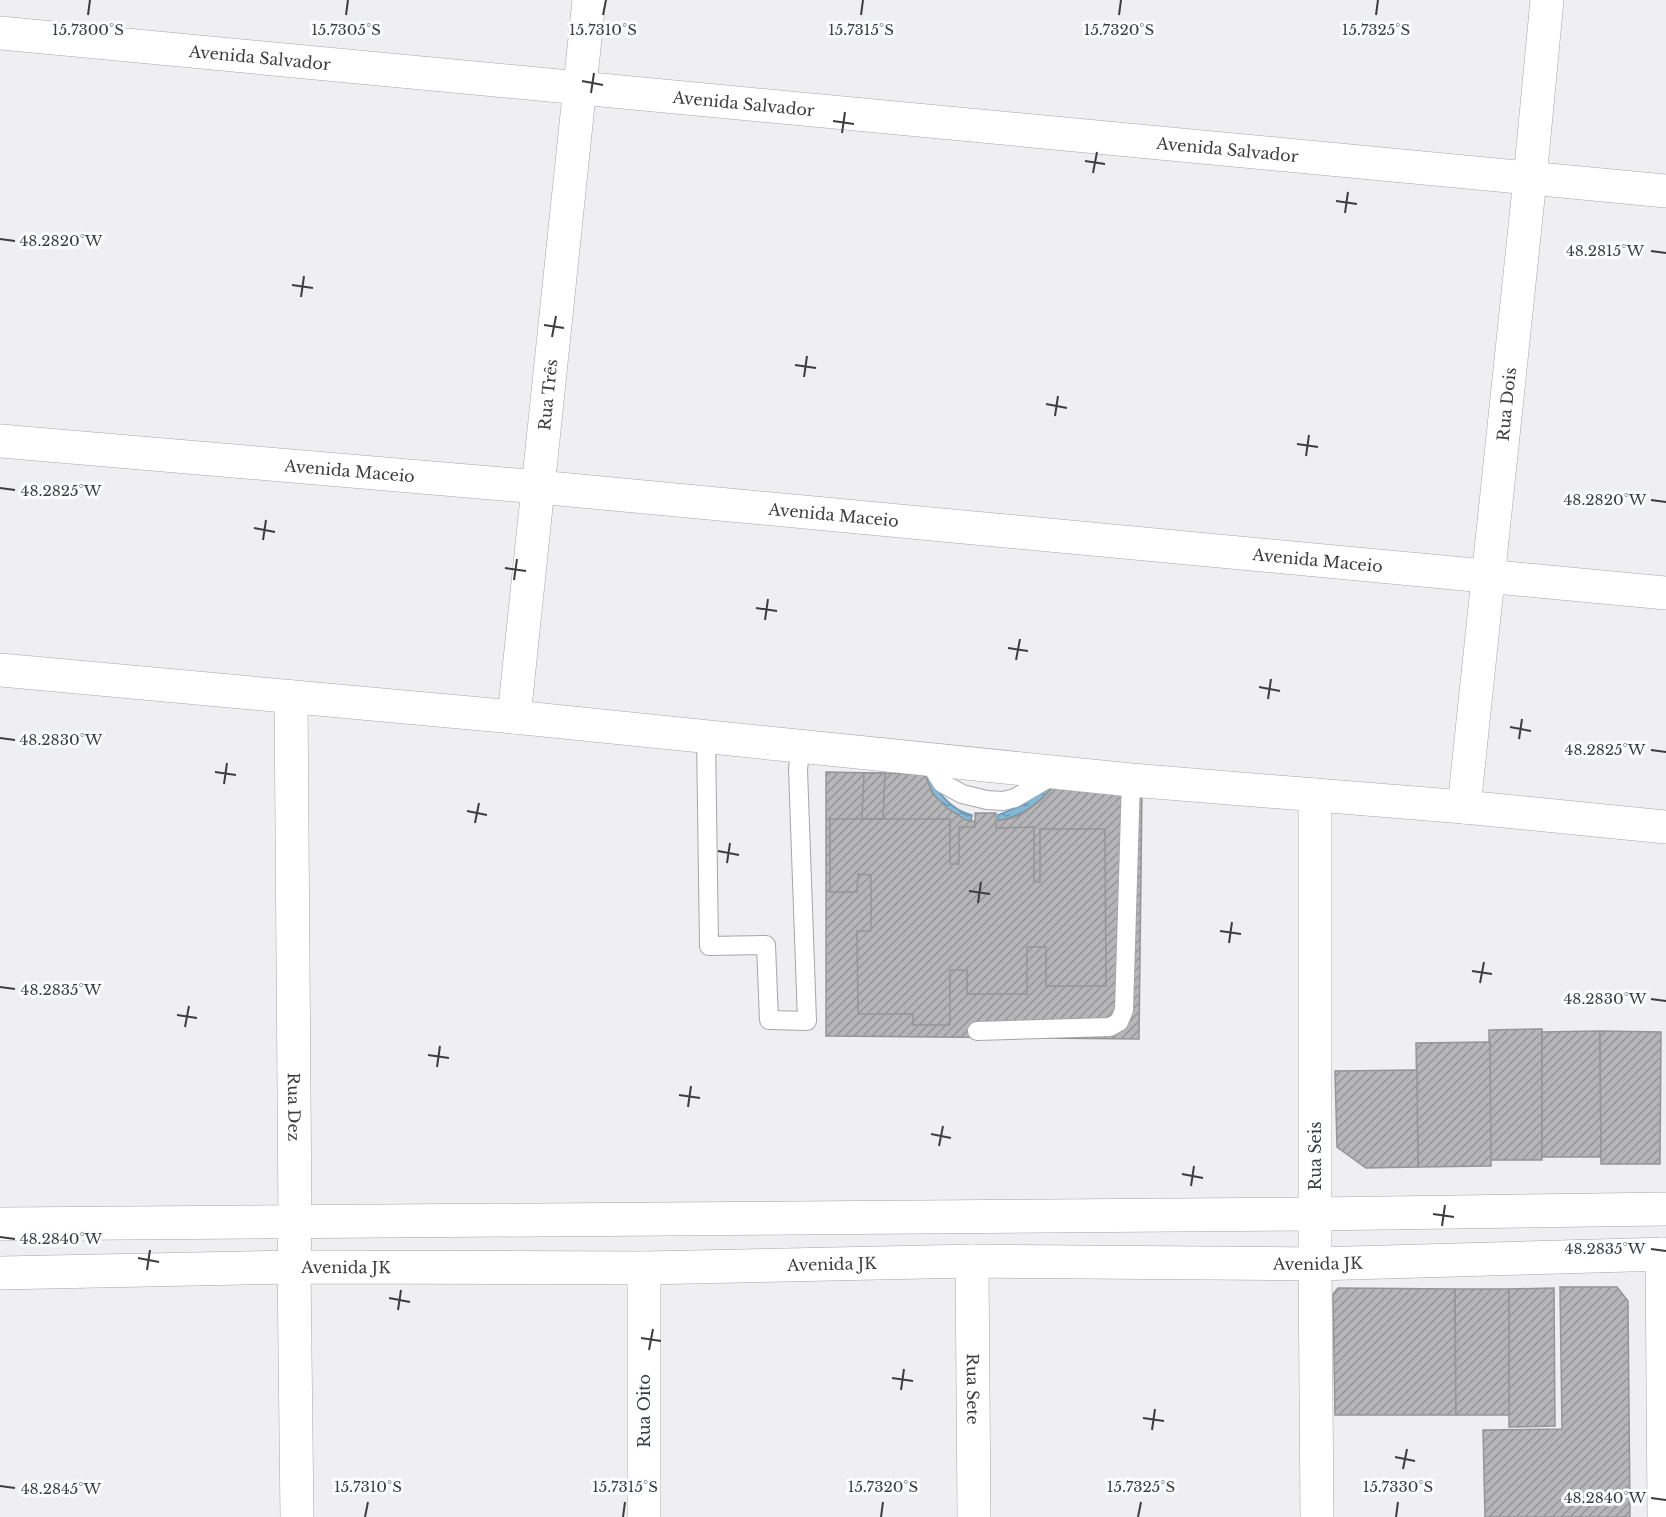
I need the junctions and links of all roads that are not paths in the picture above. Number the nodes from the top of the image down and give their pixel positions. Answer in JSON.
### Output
{"nodes":[{"id":1,"x":589,"y":0,"type":"edge"},
{"id":2,"x":1547,"y":0,"type":"edge"},
{"id":3,"x":0,"y":33,"type":"edge"},
{"id":4,"x":579,"y":87,"type":"junction"},
{"id":5,"x":1530,"y":179,"type":"junction"},
{"id":6,"x":1666,"y":191,"type":"edge"},
{"id":7,"x":0,"y":441,"type":"edge"},
{"id":8,"x":538,"y":487,"type":"junction"},
{"id":9,"x":1489,"y":575,"type":"junction"},
{"id":10,"x":1666,"y":593,"type":"edge"},
{"id":11,"x":0,"y":670,"type":"edge"},
{"id":12,"x":291,"y":697,"type":"junction"},
{"id":13,"x":514,"y":717,"type":"junction"},
{"id":14,"x":706,"y":736,"type":"junction"},
{"id":15,"x":801,"y":746,"type":"junction"},
{"id":16,"x":1131,"y":780,"type":"junction"},
{"id":17,"x":1315,"y":795,"type":"junction"},
{"id":18,"x":1464,"y":807,"type":"junction"},
{"id":19,"x":1666,"y":827,"type":"edge"},
{"id":20,"x":977,"y":1030,"type":"dead end"},
{"id":21,"x":1666,"y":1209,"type":"edge"},
{"id":22,"x":1315,"y":1214,"type":"junction"},
{"id":23,"x":295,"y":1222,"type":"junction"},
{"id":24,"x":0,"y":1224,"type":"edge"},
{"id":25,"x":1664,"y":1254,"type":"edge"},
{"id":26,"x":972,"y":1261,"type":"junction"},
{"id":27,"x":1315,"y":1264,"type":"junction"},
{"id":28,"x":294,"y":1267,"type":"junction"},
{"id":29,"x":644,"y":1268,"type":"junction"},
{"id":30,"x":0,"y":1273,"type":"edge"},
{"id":31,"x":297,"y":1517,"type":"edge"},
{"id":32,"x":644,"y":1517,"type":"edge"},
{"id":33,"x":974,"y":1517,"type":"edge"},
{"id":34,"x":1317,"y":1517,"type":"edge"},
{"id":35,"x":1664,"y":1517,"type":"edge"}],
"edges":[{"from":1,"to":4,"type":"street","name":"Rua Três"},
{"from":2,"to":5,"type":"street","name":"Rua Dois"},
{"from":3,"to":4,"type":"street","name":"Avenida Salvador"},
{"from":4,"to":5,"type":"street","name":"Avenida Salvador"},
{"from":4,"to":8,"type":"street","name":"Rua Três"},
{"from":5,"to":6,"type":"street","name":"Avenida Salvador"},
{"from":5,"to":9,"type":"street","name":"Rua Dois"},
{"from":7,"to":8,"type":"street","name":"Avenida Maceio"},
{"from":8,"to":9,"type":"street","name":"Avenida Maceio"},
{"from":8,"to":13,"type":"street","name":"Rua Três"},
{"from":9,"to":10,"type":"street","name":"Avenida Maceio"},
{"from":9,"to":18,"type":"street","name":"Rua Dois"},
{"from":11,"to":12,"type":"street"},
{"from":12,"to":13,"type":"street"},
{"from":12,"to":23,"type":"street","name":"Rua Dez"},
{"from":13,"to":14,"type":"street"},
{"from":14,"to":15,"type":"street"},
{"from":14,"to":15,"type":"lane"},
{"from":15,"to":16,"type":"street"},
{"from":16,"to":17,"type":"street"},
{"from":16,"to":20,"type":"lane"},
{"from":17,"to":18,"type":"street"},
{"from":17,"to":22,"type":"street","name":"Rua Seis"},
{"from":18,"to":19,"type":"street"},
{"from":21,"to":22,"type":"street"},
{"from":22,"to":23,"type":"street"},
{"from":22,"to":27,"type":"street","name":"Rua Seis"},
{"from":23,"to":24,"type":"street"},
{"from":23,"to":28,"type":"street","name":"Rua Dez"},
{"from":25,"to":27,"type":"street","name":"Avenida JK"},
{"from":25,"to":35,"type":"street"},
{"from":26,"to":27,"type":"street","name":"Avenida JK"},
{"from":26,"to":29,"type":"street","name":"Avenida JK"},
{"from":26,"to":33,"type":"street","name":"Rua Sete"},
{"from":27,"to":34,"type":"street","name":"Rua Seis"},
{"from":28,"to":29,"type":"street","name":"Avenida JK"},
{"from":28,"to":30,"type":"street","name":"Avenida JK"},
{"from":28,"to":31,"type":"street","name":"Rua Dez"},
{"from":29,"to":32,"type":"street","name":"Rua Oito"}]}
